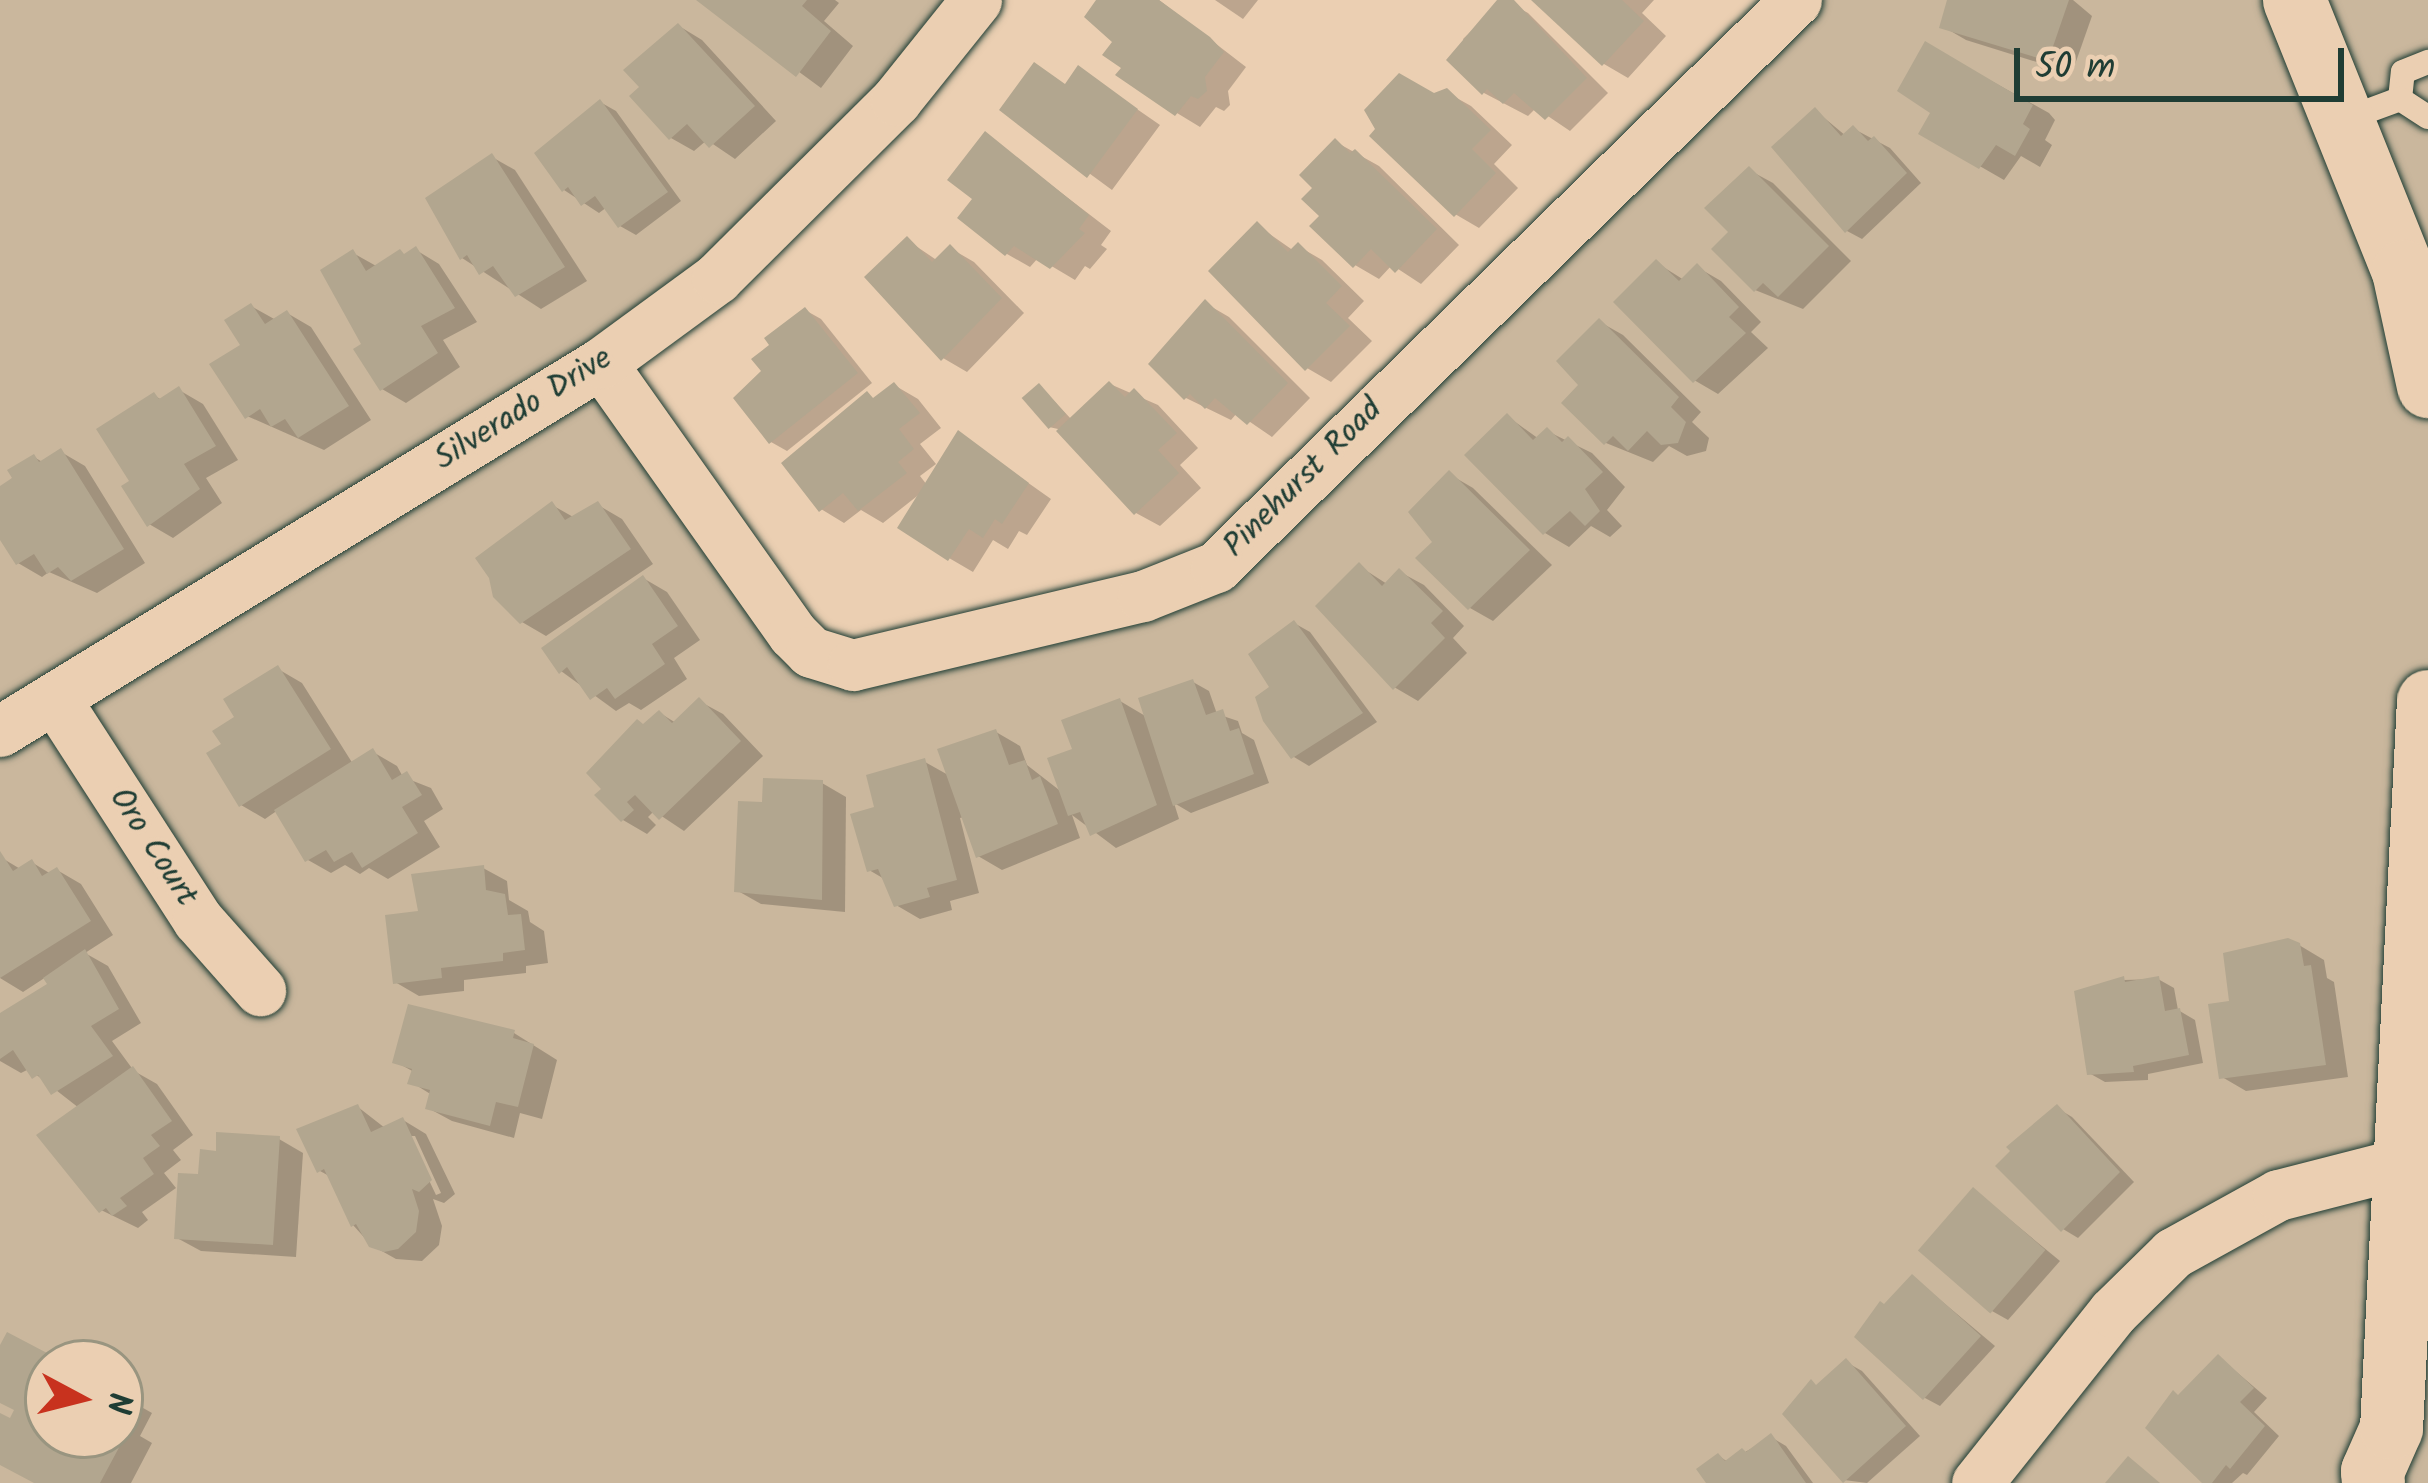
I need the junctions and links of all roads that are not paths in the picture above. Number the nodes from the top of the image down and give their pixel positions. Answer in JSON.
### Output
{"nodes":[{"id":1,"x":976,"y":0,"type":"edge"},
{"id":2,"x":1796,"y":0,"type":"edge"},
{"id":3,"x":2294,"y":0,"type":"edge"},
{"id":4,"x":2428,"y":62,"type":"edge"},
{"id":5,"x":2371,"y":110,"type":"junction"},
{"id":6,"x":2428,"y":117,"type":"edge"},
{"id":7,"x":601,"y":363,"type":"junction"},
{"id":8,"x":2428,"y":386,"type":"edge"},
{"id":9,"x":55,"y":699,"type":"junction"},
{"id":10,"x":0,"y":731,"type":"edge"},
{"id":11,"x":2427,"y":736,"type":"edge"},
{"id":12,"x":260,"y":990,"type":"dead end"},
{"id":13,"x":2403,"y":1163,"type":"junction"},
{"id":14,"x":2382,"y":1455,"type":"edge"},
{"id":15,"x":1977,"y":1483,"type":"edge"},
{"id":16,"x":2421,"y":1483,"type":"edge"}],
"edges":[{"from":1,"to":7,"type":"street","name":"Silverado Drive"},
{"from":2,"to":7,"type":"street","name":"Pinehurst Road"},
{"from":3,"to":5,"type":"street"},
{"from":4,"to":5,"type":"lane"},
{"from":5,"to":6,"type":"lane"},
{"from":5,"to":8,"type":"street"},
{"from":7,"to":9,"type":"street","name":"Silverado Drive"},
{"from":9,"to":10,"type":"street","name":"Silverado Drive"},
{"from":9,"to":12,"type":"street","name":"Oro Court"},
{"from":11,"to":13,"type":"street"},
{"from":13,"to":14,"type":"street"},
{"from":13,"to":15,"type":"street"},
{"from":14,"to":16,"type":"street"}]}
